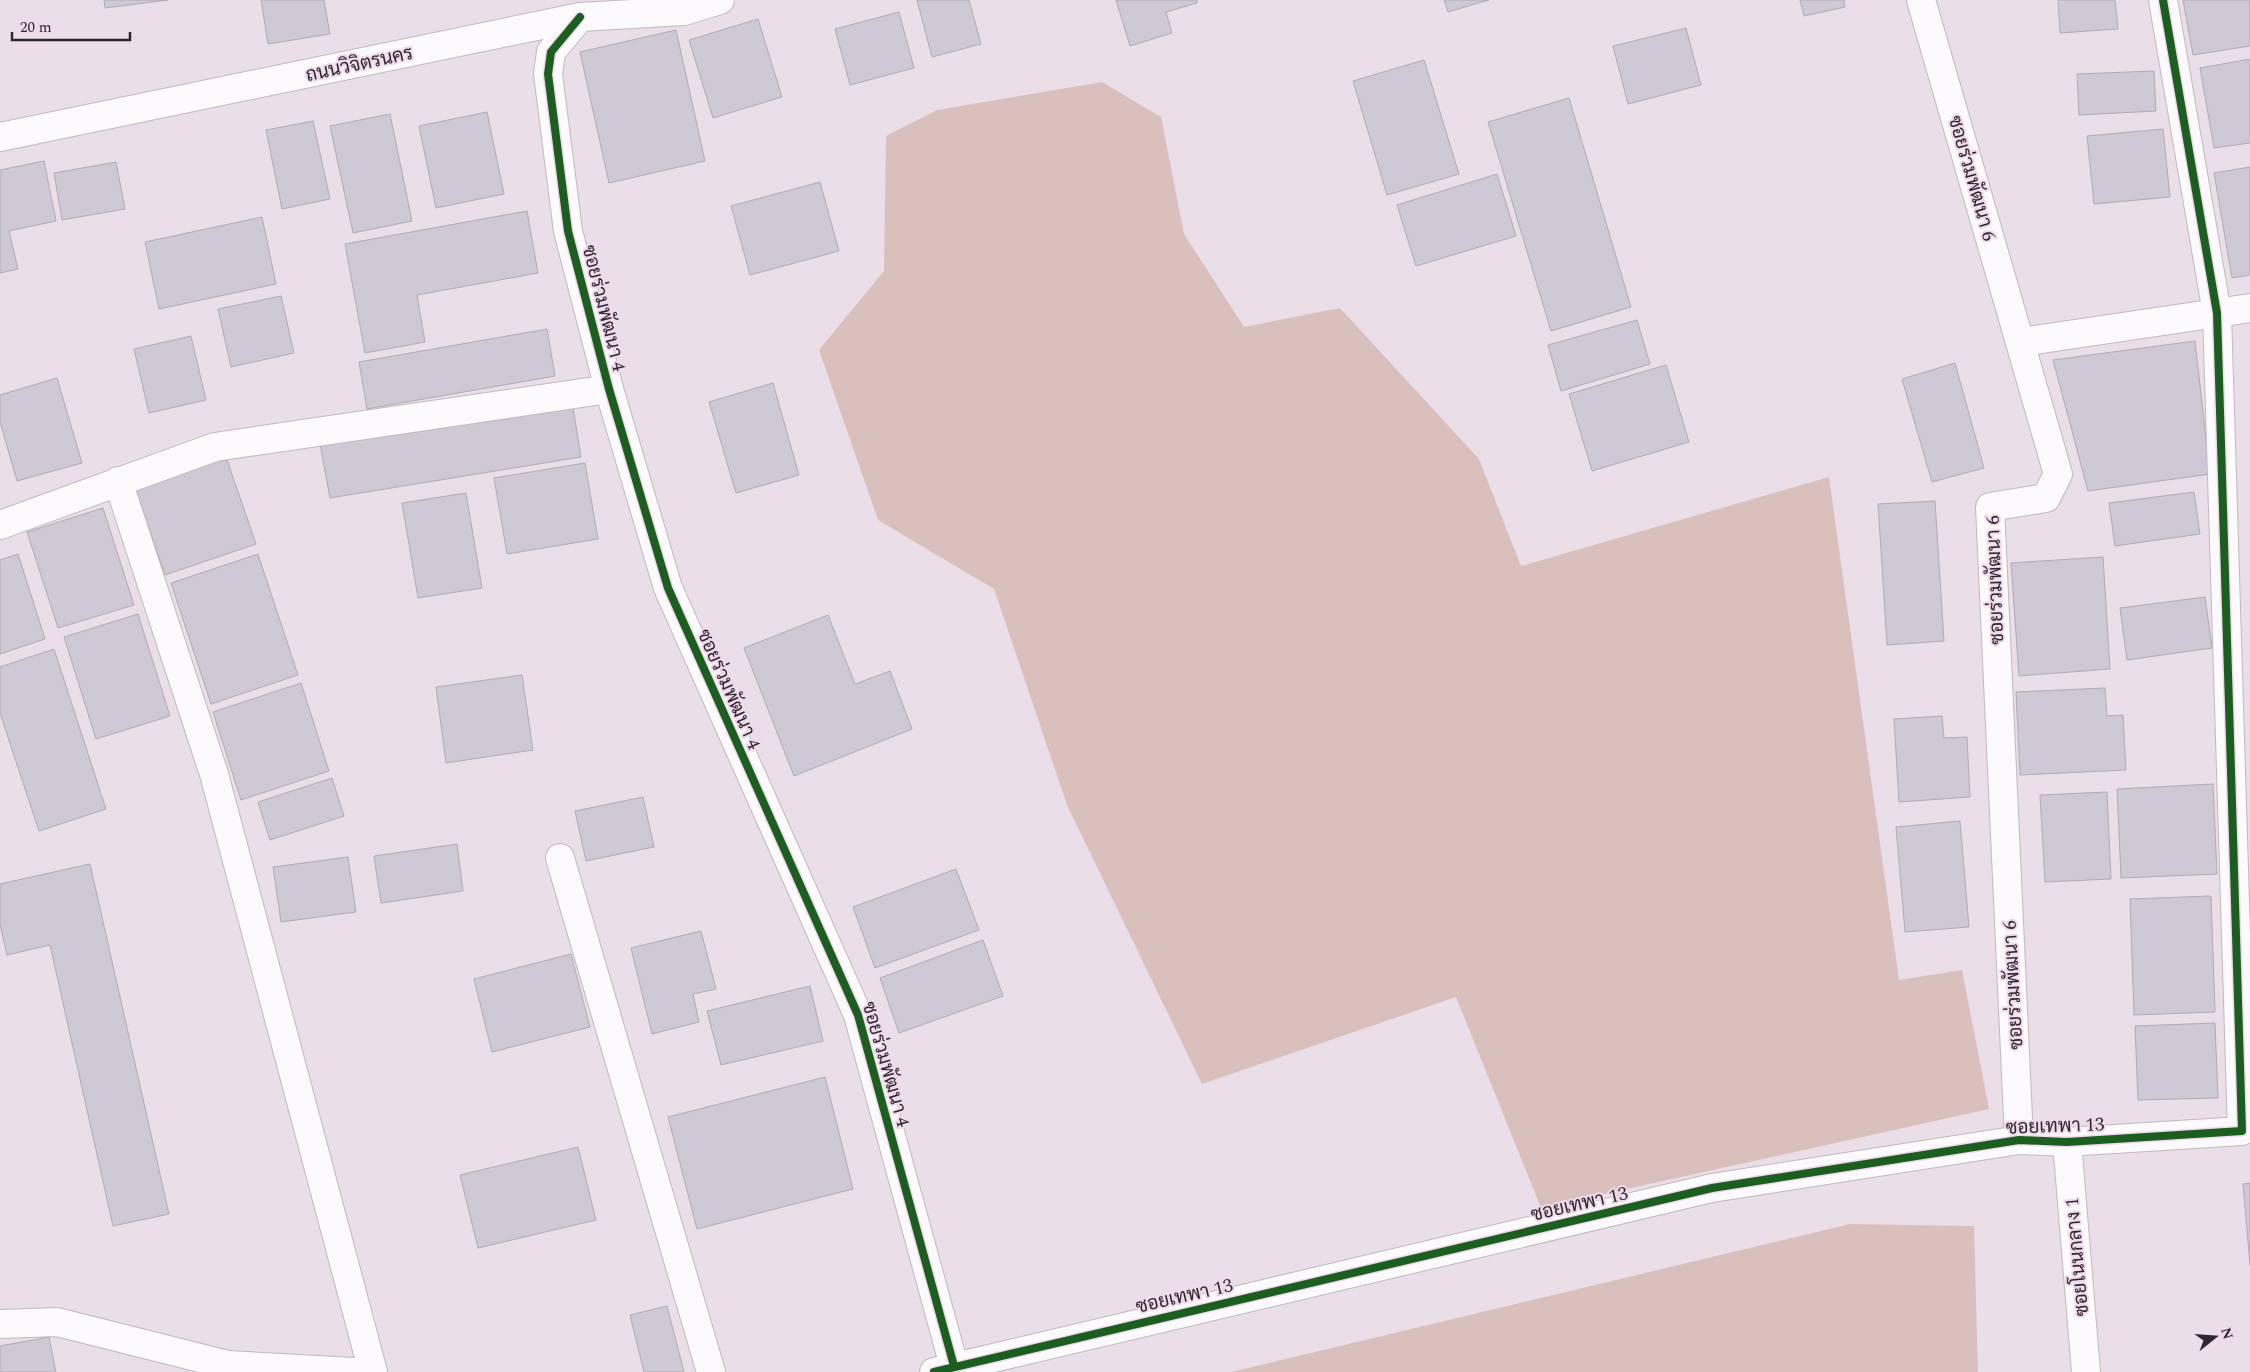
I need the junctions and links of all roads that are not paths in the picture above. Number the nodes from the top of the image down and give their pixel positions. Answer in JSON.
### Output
{"nodes":[{"id":1,"x":720,"y":0,"type":"edge"},
{"id":2,"x":1921,"y":0,"type":"edge"},
{"id":3,"x":2163,"y":0,"type":"edge"},
{"id":4,"x":578,"y":8,"type":"edge"},
{"id":5,"x":0,"y":137,"type":"edge"},
{"id":6,"x":2250,"y":308,"type":"edge"},
{"id":7,"x":2217,"y":313,"type":"junction"},
{"id":8,"x":2021,"y":342,"type":"junction"},
{"id":9,"x":609,"y":389,"type":"junction"},
{"id":10,"x":118,"y":481,"type":"junction"},
{"id":11,"x":0,"y":525,"type":"edge"},
{"id":12,"x":560,"y":858,"type":"dead end"},
{"id":13,"x":2019,"y":1140,"type":"junction"},
{"id":14,"x":2067,"y":1142,"type":"junction"},
{"id":15,"x":0,"y":1324,"type":"edge"},
{"id":16,"x":944,"y":1369,"type":"edge"},
{"id":17,"x":353,"y":1372,"type":"edge"},
{"id":18,"x":373,"y":1372,"type":"edge"},
{"id":19,"x":711,"y":1372,"type":"edge"},
{"id":20,"x":2086,"y":1372,"type":"edge"}],
"edges":[{"from":1,"to":4,"type":"street","name":"ถนนวิจิตรนคร"},
{"from":2,"to":8,"type":"street","name":"ซอยร่วมพัฒนา 6"},
{"from":3,"to":7,"type":"street"},
{"from":4,"to":5,"type":"street","name":"ถนนวิจิตรนคร"},
{"from":4,"to":9,"type":"street","name":"ซอยร่วมพัฒนา 4"},
{"from":6,"to":7,"type":"street"},
{"from":7,"to":8,"type":"street"},
{"from":7,"to":14,"type":"street","name":"ซอยเทพา 13"},
{"from":8,"to":13,"type":"street","name":"ซอยร่วมพัฒนา 6"},
{"from":9,"to":10,"type":"street"},
{"from":9,"to":16,"type":"street","name":"ซอยร่วมพัฒนา 4"},
{"from":10,"to":11,"type":"street"},
{"from":10,"to":18,"type":"street"},
{"from":12,"to":19,"type":"street"},
{"from":13,"to":14,"type":"street","name":"ซอยเทพา 13"},
{"from":13,"to":16,"type":"street","name":"ซอยเทพา 13"},
{"from":14,"to":20,"type":"street","name":"ซอยโนนกลาง 1"},
{"from":15,"to":17,"type":"street"}]}
